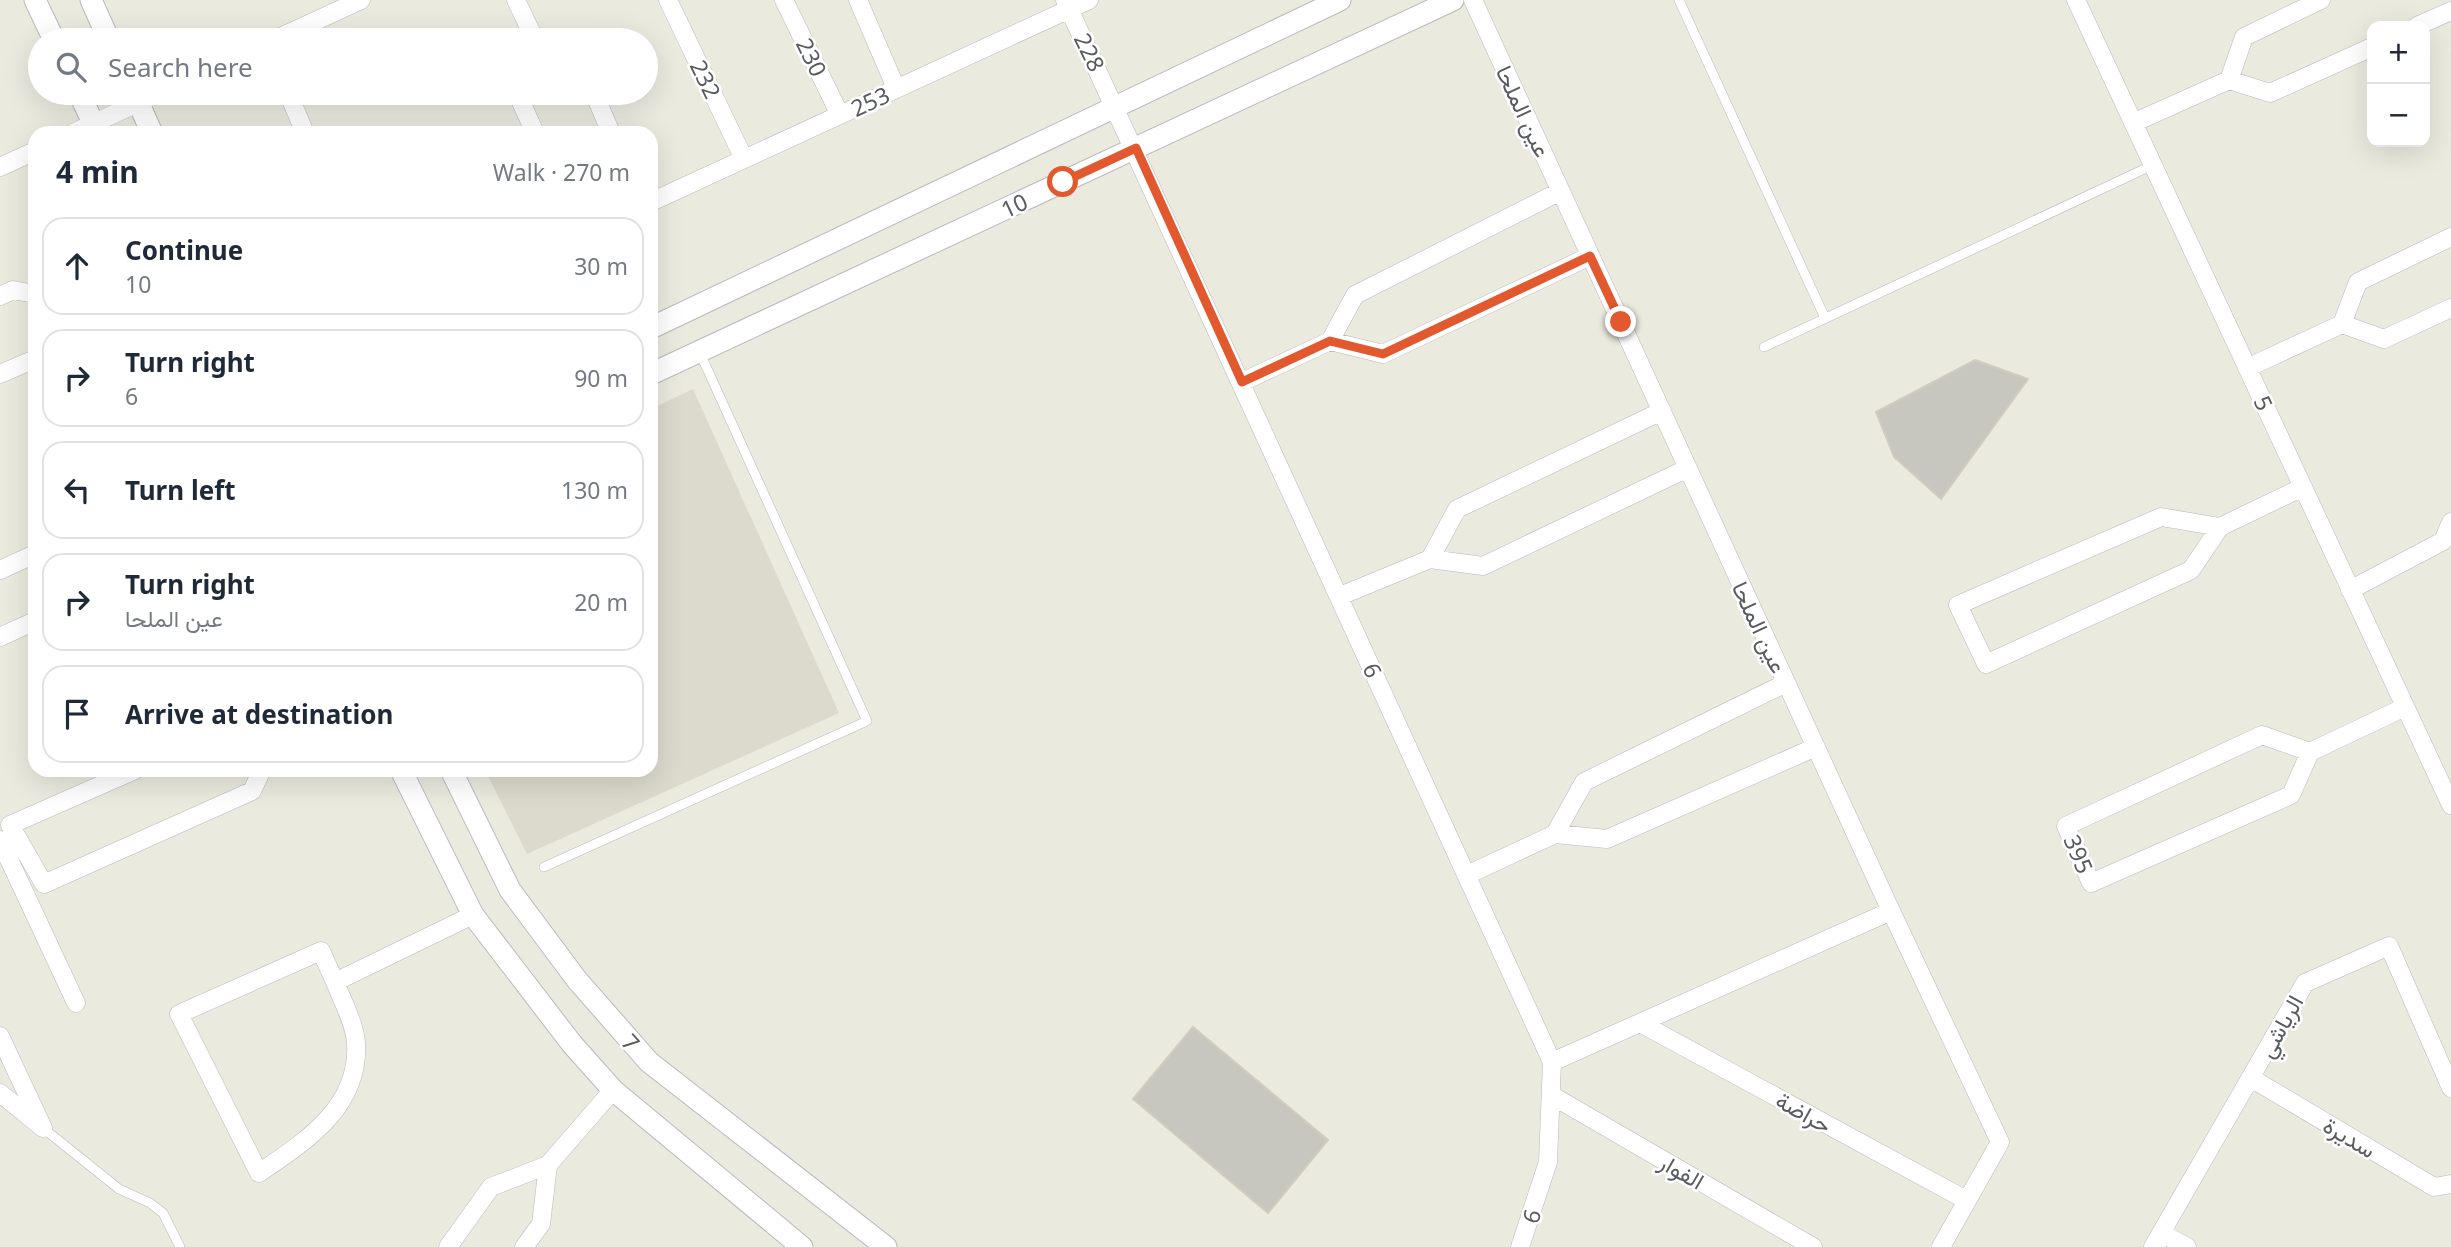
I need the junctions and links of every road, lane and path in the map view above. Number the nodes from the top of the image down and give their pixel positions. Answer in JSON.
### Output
{"nodes":[{"id":1,"x":35,"y":0,"type":"edge"},
{"id":2,"x":91,"y":0,"type":"edge"},
{"id":3,"x":361,"y":0,"type":"edge"},
{"id":4,"x":516,"y":0,"type":"edge"},
{"id":5,"x":668,"y":0,"type":"edge"},
{"id":6,"x":784,"y":0,"type":"edge"},
{"id":7,"x":858,"y":0,"type":"edge"},
{"id":8,"x":1089,"y":0,"type":"edge"},
{"id":9,"x":1340,"y":0,"type":"edge"},
{"id":10,"x":1453,"y":0,"type":"edge"},
{"id":11,"x":1473,"y":0,"type":"edge"},
{"id":12,"x":1679,"y":0,"type":"edge"},
{"id":13,"x":2076,"y":0,"type":"edge"},
{"id":14,"x":2321,"y":0,"type":"edge"},
{"id":15,"x":1067,"y":5,"type":"edge"},
{"id":16,"x":2451,"y":10,"type":"edge"},
{"id":17,"x":2428,"y":21,"type":"edge"},
{"id":18,"x":48,"y":28,"type":"edge"},
{"id":19,"x":104,"y":28,"type":"edge"},
{"id":20,"x":300,"y":28,"type":"edge"},
{"id":21,"x":529,"y":28,"type":"edge"},
{"id":22,"x":2367,"y":49,"type":"edge"},
{"id":23,"x":2229,"y":80,"type":"junction"},
{"id":24,"x":896,"y":88,"type":"junction"},
{"id":25,"x":85,"y":105,"type":"edge"},
{"id":26,"x":127,"y":105,"type":"edge"},
{"id":27,"x":139,"y":105,"type":"edge"},
{"id":28,"x":293,"y":105,"type":"edge"},
{"id":29,"x":522,"y":105,"type":"edge"},
{"id":30,"x":599,"y":105,"type":"edge"},
{"id":31,"x":1115,"y":105,"type":"junction"},
{"id":32,"x":840,"y":115,"type":"junction"},
{"id":33,"x":2133,"y":122,"type":"junction"},
{"id":34,"x":95,"y":126,"type":"edge"},
{"id":35,"x":99,"y":126,"type":"edge"},
{"id":36,"x":149,"y":126,"type":"edge"},
{"id":37,"x":302,"y":126,"type":"edge"},
{"id":38,"x":532,"y":126,"type":"edge"},
{"id":39,"x":608,"y":126,"type":"edge"},
{"id":40,"x":1136,"y":148,"type":"junction"},
{"id":41,"x":28,"y":153,"type":"edge"},
{"id":42,"x":744,"y":159,"type":"junction"},
{"id":43,"x":2153,"y":165,"type":"junction"},
{"id":44,"x":0,"y":167,"type":"edge"},
{"id":45,"x":1561,"y":191,"type":"junction"},
{"id":46,"x":658,"y":199,"type":"edge"},
{"id":47,"x":2451,"y":237,"type":"edge"},
{"id":48,"x":1590,"y":256,"type":"junction"},
{"id":49,"x":28,"y":293,"type":"edge"},
{"id":50,"x":0,"y":296,"type":"edge"},
{"id":51,"x":2451,"y":309,"type":"edge"},
{"id":52,"x":1825,"y":318,"type":"junction"},
{"id":53,"x":2342,"y":324,"type":"junction"},
{"id":54,"x":658,"y":325,"type":"edge"},
{"id":55,"x":1330,"y":341,"type":"junction"},
{"id":56,"x":1764,"y":346,"type":"dead end"},
{"id":57,"x":700,"y":351,"type":"junction"},
{"id":58,"x":28,"y":362,"type":"edge"},
{"id":59,"x":2247,"y":368,"type":"junction"},
{"id":60,"x":658,"y":371,"type":"edge"},
{"id":61,"x":0,"y":374,"type":"edge"},
{"id":62,"x":1242,"y":382,"type":"junction"},
{"id":63,"x":1662,"y":411,"type":"junction"},
{"id":64,"x":1688,"y":468,"type":"junction"},
{"id":65,"x":2303,"y":487,"type":"junction"},
{"id":66,"x":2451,"y":523,"type":"edge"},
{"id":67,"x":2220,"y":527,"type":"junction"},
{"id":68,"x":2447,"y":543,"type":"edge"},
{"id":69,"x":28,"y":557,"type":"edge"},
{"id":70,"x":1430,"y":559,"type":"junction"},
{"id":71,"x":0,"y":570,"type":"edge"},
{"id":72,"x":2350,"y":590,"type":"junction"},
{"id":73,"x":1340,"y":597,"type":"junction"},
{"id":74,"x":28,"y":624,"type":"edge"},
{"id":75,"x":0,"y":637,"type":"edge"},
{"id":76,"x":1786,"y":683,"type":"junction"},
{"id":77,"x":2405,"y":707,"type":"junction"},
{"id":78,"x":1816,"y":747,"type":"junction"},
{"id":79,"x":2310,"y":752,"type":"junction"},
{"id":80,"x":119,"y":777,"type":"edge"},
{"id":81,"x":258,"y":777,"type":"edge"},
{"id":82,"x":404,"y":777,"type":"edge"},
{"id":83,"x":454,"y":777,"type":"edge"},
{"id":84,"x":2451,"y":806,"type":"edge"},
{"id":85,"x":1555,"y":834,"type":"junction"},
{"id":86,"x":0,"y":840,"type":"edge"},
{"id":87,"x":544,"y":867,"type":"dead end"},
{"id":88,"x":1466,"y":875,"type":"junction"},
{"id":89,"x":1891,"y":911,"type":"junction"},
{"id":90,"x":473,"y":915,"type":"junction"},
{"id":91,"x":335,"y":982,"type":"junction"},
{"id":92,"x":76,"y":1003,"type":"dead end"},
{"id":93,"x":1642,"y":1024,"type":"junction"},
{"id":94,"x":0,"y":1035,"type":"edge"},
{"id":95,"x":1552,"y":1062,"type":"junction"},
{"id":96,"x":2251,"y":1078,"type":"junction"},
{"id":97,"x":2451,"y":1088,"type":"edge"},
{"id":98,"x":613,"y":1090,"type":"junction"},
{"id":99,"x":0,"y":1093,"type":"edge"},
{"id":100,"x":1550,"y":1096,"type":"junction"},
{"id":101,"x":43,"y":1128,"type":"junction"},
{"id":102,"x":548,"y":1165,"type":"junction"},
{"id":103,"x":2451,"y":1184,"type":"edge"},
{"id":104,"x":1966,"y":1200,"type":"junction"},
{"id":105,"x":1525,"y":1245,"type":"edge"},
{"id":106,"x":180,"y":1247,"type":"edge"},
{"id":107,"x":447,"y":1247,"type":"edge"},
{"id":108,"x":524,"y":1247,"type":"edge"},
{"id":109,"x":802,"y":1247,"type":"edge"},
{"id":110,"x":887,"y":1247,"type":"edge"},
{"id":111,"x":1813,"y":1247,"type":"edge"},
{"id":112,"x":1941,"y":1247,"type":"edge"},
{"id":113,"x":2154,"y":1247,"type":"edge"},
{"id":114,"x":2187,"y":1247,"type":"edge"}],
"edges":[{"from":1,"to":18,"type":"street"},
{"from":2,"to":19,"type":"street"},
{"from":3,"to":20,"type":"street"},
{"from":4,"to":21,"type":"street"},
{"from":5,"to":42,"type":"street","name":"232"},
{"from":6,"to":32,"type":"street","name":"230"},
{"from":7,"to":24,"type":"street"},
{"from":8,"to":15,"type":"street","name":"253"},
{"from":9,"to":31,"type":"street","name":"10"},
{"from":10,"to":40,"type":"street","name":"10"},
{"from":11,"to":45,"type":"street","name":"عين الملحا"},
{"from":12,"to":52,"type":"lane"},
{"from":13,"to":33,"type":"street","name":"5"},
{"from":14,"to":23,"type":"street"},
{"from":15,"to":24,"type":"street","name":"253"},
{"from":15,"to":31,"type":"street","name":"228"},
{"from":16,"to":17,"type":"street"},
{"from":22,"to":23,"type":"street"},
{"from":23,"to":33,"type":"street"},
{"from":24,"to":32,"type":"street","name":"253"},
{"from":25,"to":34,"type":"street"},
{"from":26,"to":35,"type":"street"},
{"from":27,"to":36,"type":"street"},
{"from":28,"to":37,"type":"street"},
{"from":29,"to":38,"type":"street"},
{"from":30,"to":39,"type":"street"},
{"from":31,"to":40,"type":"street","name":"6"},
{"from":31,"to":54,"type":"street","name":"10"},
{"from":32,"to":42,"type":"street","name":"253"},
{"from":33,"to":43,"type":"street","name":"5"},
{"from":40,"to":57,"type":"street","name":"10"},
{"from":40,"to":62,"type":"street","name":"6"},
{"from":41,"to":44,"type":"street"},
{"from":42,"to":46,"type":"street","name":"253"},
{"from":43,"to":52,"type":"lane"},
{"from":43,"to":59,"type":"street","name":"5"},
{"from":45,"to":48,"type":"street","name":"عين الملحا"},
{"from":45,"to":55,"type":"street"},
{"from":47,"to":53,"type":"street"},
{"from":48,"to":55,"type":"street"},
{"from":48,"to":63,"type":"street","name":"عين الملحا"},
{"from":49,"to":50,"type":"street"},
{"from":51,"to":53,"type":"street"},
{"from":52,"to":56,"type":"lane"},
{"from":53,"to":59,"type":"street"},
{"from":55,"to":62,"type":"street"},
{"from":57,"to":60,"type":"street","name":"10"},
{"from":57,"to":87,"type":"lane"},
{"from":58,"to":61,"type":"street"},
{"from":59,"to":65,"type":"street","name":"5"},
{"from":62,"to":73,"type":"street","name":"6"},
{"from":63,"to":64,"type":"street","name":"عين الملحا"},
{"from":63,"to":70,"type":"street"},
{"from":64,"to":70,"type":"street"},
{"from":64,"to":76,"type":"street","name":"عين الملحا"},
{"from":65,"to":67,"type":"street"},
{"from":65,"to":72,"type":"street","name":"5"},
{"from":66,"to":68,"type":"street"},
{"from":67,"to":67,"type":"street"},
{"from":68,"to":72,"type":"street"},
{"from":69,"to":71,"type":"street"},
{"from":70,"to":73,"type":"street"},
{"from":72,"to":77,"type":"street","name":"5"},
{"from":73,"to":88,"type":"street","name":"6"},
{"from":74,"to":75,"type":"street"},
{"from":76,"to":78,"type":"street","name":"عين الملحا"},
{"from":76,"to":85,"type":"street"},
{"from":77,"to":79,"type":"street"},
{"from":77,"to":84,"type":"street","name":"5"},
{"from":78,"to":85,"type":"street"},
{"from":78,"to":89,"type":"street","name":"عين الملحا"},
{"from":79,"to":79,"type":"street","name":"395"},
{"from":80,"to":81,"type":"street"},
{"from":82,"to":90,"type":"street","name":"7"},
{"from":83,"to":110,"type":"street","name":"7"},
{"from":85,"to":88,"type":"street"},
{"from":86,"to":92,"type":"street"},
{"from":88,"to":95,"type":"street","name":"6"},
{"from":89,"to":93,"type":"street"},
{"from":89,"to":104,"type":"street","name":"عين الملحا"},
{"from":90,"to":91,"type":"street"},
{"from":90,"to":98,"type":"street","name":"7"},
{"from":91,"to":91,"type":"street"},
{"from":93,"to":95,"type":"street"},
{"from":93,"to":104,"type":"street","name":"حراضة"},
{"from":94,"to":101,"type":"street"},
{"from":95,"to":100,"type":"street","name":"6"},
{"from":96,"to":97,"type":"street","name":"الرياشي"},
{"from":96,"to":103,"type":"street","name":"سديرة"},
{"from":96,"to":113,"type":"street","name":"الرياشي"},
{"from":98,"to":102,"type":"street"},
{"from":98,"to":109,"type":"street","name":"7"},
{"from":99,"to":101,"type":"street"},
{"from":100,"to":105,"type":"street","name":"6"},
{"from":100,"to":111,"type":"street","name":"الفوار"},
{"from":101,"to":106,"type":"lane"},
{"from":102,"to":107,"type":"street"},
{"from":102,"to":108,"type":"street"},
{"from":104,"to":112,"type":"street","name":"عين الملحا"},
{"from":113,"to":114,"type":"street"}]}
